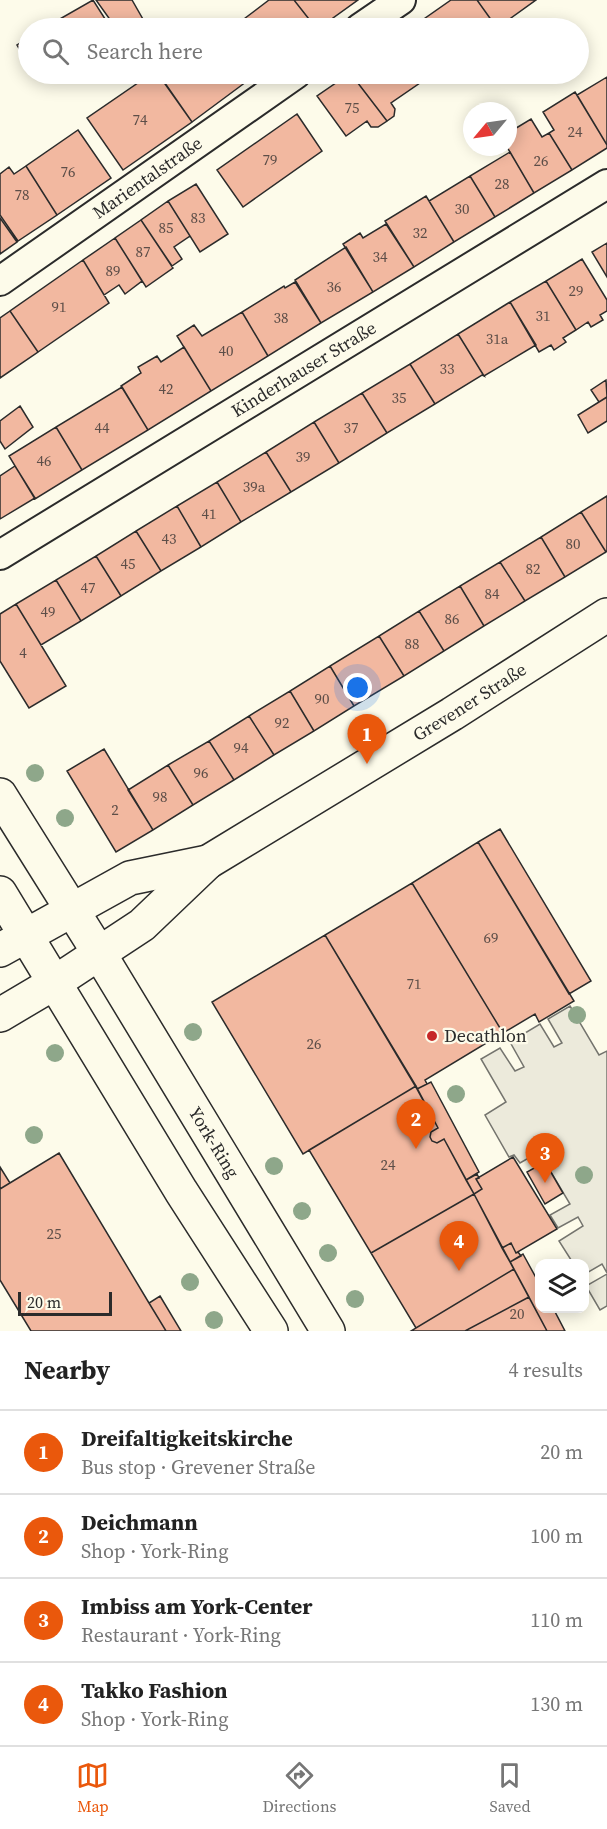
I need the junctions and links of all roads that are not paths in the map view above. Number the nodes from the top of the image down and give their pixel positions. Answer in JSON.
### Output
{"nodes":[{"id":1,"x":401,"y":0,"type":"edge"},
{"id":2,"x":375,"y":18,"type":"edge"},
{"id":3,"x":282,"y":84,"type":"edge"},
{"id":4,"x":607,"y":184,"type":"edge"},
{"id":5,"x":0,"y":281,"type":"edge"},
{"id":6,"x":0,"y":555,"type":"edge"},
{"id":7,"x":607,"y":615,"type":"edge"},
{"id":8,"x":0,"y":795,"type":"edge"},
{"id":9,"x":208,"y":862,"type":"junction"},
{"id":10,"x":0,"y":894,"type":"edge"},
{"id":11,"x":72,"y":910,"type":"junction"},
{"id":12,"x":12,"y":943,"type":"edge"},
{"id":13,"x":99,"y":953,"type":"junction"},
{"id":14,"x":54,"y":983,"type":"junction"},
{"id":15,"x":0,"y":1015,"type":"edge"},
{"id":16,"x":272,"y":1331,"type":"edge"},
{"id":17,"x":328,"y":1331,"type":"edge"}],
"edges":[{"from":1,"to":2,"type":"street"},
{"from":3,"to":5,"type":"street","name":"Marientalstraße"},
{"from":4,"to":6,"type":"street","name":"Kinderhauser Straße"},
{"from":7,"to":9,"type":"main road","name":"Grevener Straße"},
{"from":8,"to":11,"type":"main road","name":"York-Ring"},
{"from":9,"to":11,"type":"main road","name":"Grevener Straße"},
{"from":9,"to":13,"type":"main road","name":"Grevener Straße"},
{"from":10,"to":12,"type":"main road"},
{"from":11,"to":12,"type":"main road","name":"Grevener Straße"},
{"from":11,"to":13,"type":"main road","name":"York-Ring"},
{"from":12,"to":14,"type":"main road"},
{"from":13,"to":14,"type":"main road","name":"Grevener Straße"},
{"from":13,"to":17,"type":"main road","name":"York-Ring"},
{"from":14,"to":15,"type":"main road","name":"Grevener Straße"},
{"from":14,"to":16,"type":"main road"}]}
